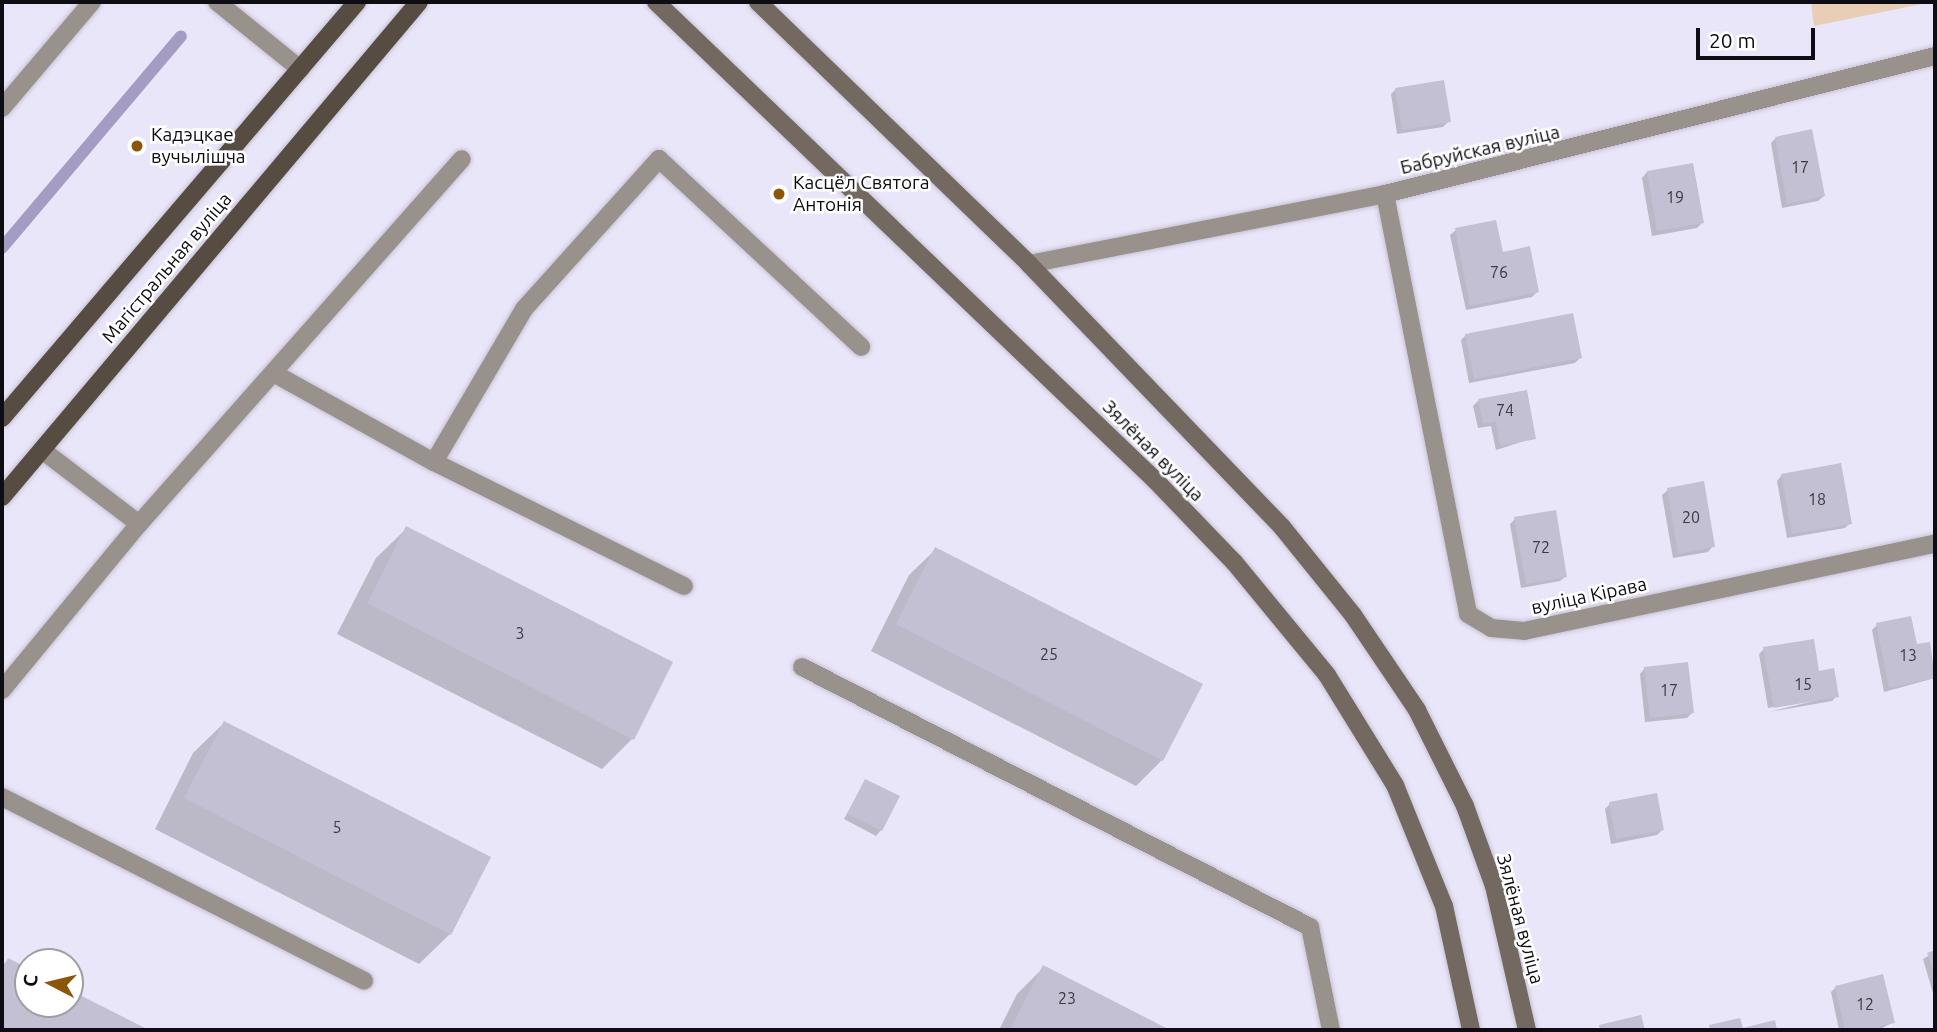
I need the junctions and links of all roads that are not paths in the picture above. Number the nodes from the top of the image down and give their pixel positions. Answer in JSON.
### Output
{"nodes":[{"id":1,"x":92,"y":2,"type":"edge"},
{"id":2,"x":217,"y":2,"type":"edge"},
{"id":3,"x":357,"y":2,"type":"edge"},
{"id":4,"x":419,"y":2,"type":"edge"},
{"id":5,"x":656,"y":2,"type":"edge"},
{"id":6,"x":758,"y":2,"type":"edge"},
{"id":7,"x":1935,"y":56,"type":"edge"},
{"id":8,"x":300,"y":69,"type":"junction"},
{"id":9,"x":2,"y":108,"type":"edge"},
{"id":10,"x":462,"y":159,"type":"dead end"},
{"id":11,"x":1385,"y":194,"type":"junction"},
{"id":12,"x":1029,"y":264,"type":"junction"},
{"id":13,"x":862,"y":347,"type":"dead end"},
{"id":14,"x":275,"y":374,"type":"junction"},
{"id":15,"x":2,"y":418,"type":"edge"},
{"id":16,"x":42,"y":450,"type":"junction"},
{"id":17,"x":434,"y":463,"type":"junction"},
{"id":18,"x":2,"y":498,"type":"edge"},
{"id":19,"x":139,"y":524,"type":"junction"},
{"id":20,"x":1935,"y":544,"type":"edge"},
{"id":21,"x":684,"y":586,"type":"dead end"},
{"id":22,"x":802,"y":667,"type":"dead end"},
{"id":23,"x":2,"y":690,"type":"edge"},
{"id":24,"x":2,"y":797,"type":"edge"},
{"id":25,"x":364,"y":981,"type":"dead end"},
{"id":26,"x":1331,"y":1030,"type":"edge"},
{"id":27,"x":1471,"y":1030,"type":"edge"},
{"id":28,"x":1527,"y":1030,"type":"edge"}],
"edges":[{"from":1,"to":9,"type":"street"},
{"from":2,"to":8,"type":"street"},
{"from":3,"to":8,"type":"main road","name":"Магістральная вуліца"},
{"from":4,"to":16,"type":"main road","name":"Магістральная вуліца"},
{"from":5,"to":27,"type":"street","name":"Зялёная вуліца"},
{"from":6,"to":12,"type":"street","name":"Зялёная вуліца"},
{"from":7,"to":11,"type":"street","name":"Бабруйская вуліца"},
{"from":8,"to":15,"type":"main road","name":"Магістральная вуліца"},
{"from":10,"to":14,"type":"street"},
{"from":11,"to":12,"type":"street","name":"Бабруйская вуліца"},
{"from":11,"to":20,"type":"street","name":"вуліца Кірава"},
{"from":12,"to":28,"type":"street","name":"Зялёная вуліца"},
{"from":13,"to":17,"type":"street"},
{"from":14,"to":17,"type":"street"},
{"from":14,"to":19,"type":"street"},
{"from":16,"to":18,"type":"main road","name":"Магістральная вуліца"},
{"from":16,"to":19,"type":"street"},
{"from":17,"to":21,"type":"street"},
{"from":19,"to":23,"type":"street"},
{"from":22,"to":26,"type":"street"},
{"from":24,"to":25,"type":"street"}]}
